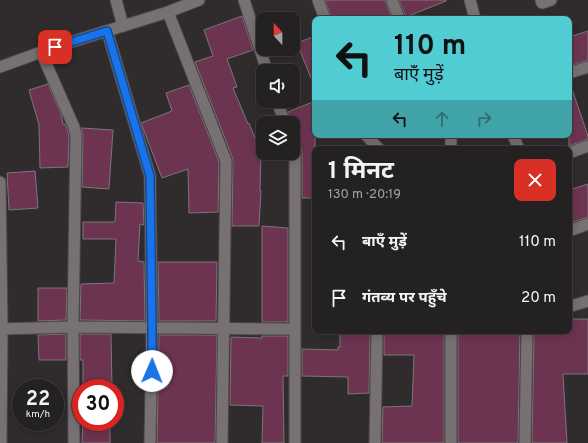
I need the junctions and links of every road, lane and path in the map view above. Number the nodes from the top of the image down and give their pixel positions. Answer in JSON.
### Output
{"nodes":[{"id":1,"x":116,"y":0,"type":"edge"},
{"id":2,"x":197,"y":0,"type":"edge"},
{"id":3,"x":244,"y":0,"type":"edge"},
{"id":4,"x":318,"y":0,"type":"edge"},
{"id":5,"x":392,"y":0,"type":"edge"},
{"id":6,"x":470,"y":0,"type":"edge"},
{"id":7,"x":541,"y":0,"type":"edge"},
{"id":8,"x":551,"y":0,"type":"edge"},
{"id":9,"x":168,"y":12,"type":"junction"},
{"id":10,"x":324,"y":16,"type":"edge"},
{"id":11,"x":398,"y":16,"type":"edge"},
{"id":12,"x":474,"y":16,"type":"edge"},
{"id":13,"x":123,"y":26,"type":"junction"},
{"id":14,"x":107,"y":31,"type":"junction"},
{"id":15,"x":41,"y":52,"type":"junction"},
{"id":16,"x":265,"y":64,"type":"edge"},
{"id":17,"x":0,"y":67,"type":"edge"},
{"id":18,"x":588,"y":67,"type":"edge"},
{"id":19,"x":572,"y":72,"type":"edge"},
{"id":20,"x":369,"y":138,"type":"edge"},
{"id":21,"x":376,"y":146,"type":"edge"},
{"id":22,"x":588,"y":146,"type":"edge"},
{"id":23,"x":572,"y":152,"type":"edge"},
{"id":24,"x":295,"y":160,"type":"edge"},
{"id":25,"x":0,"y":182,"type":"edge"},
{"id":26,"x":588,"y":224,"type":"edge"},
{"id":27,"x":572,"y":230,"type":"edge"},
{"id":28,"x":588,"y":300,"type":"edge"},
{"id":29,"x":572,"y":306,"type":"edge"},
{"id":30,"x":72,"y":327,"type":"junction"},
{"id":31,"x":1,"y":328,"type":"edge"},
{"id":32,"x":152,"y":328,"type":"junction"},
{"id":33,"x":224,"y":329,"type":"junction"},
{"id":34,"x":294,"y":329,"type":"junction"},
{"id":35,"x":377,"y":334,"type":"edge"},
{"id":36,"x":451,"y":334,"type":"edge"},
{"id":37,"x":527,"y":334,"type":"edge"},
{"id":38,"x":1,"y":443,"type":"edge"},
{"id":39,"x":74,"y":443,"type":"edge"},
{"id":40,"x":150,"y":443,"type":"edge"},
{"id":41,"x":222,"y":443,"type":"edge"},
{"id":42,"x":295,"y":443,"type":"edge"},
{"id":43,"x":375,"y":443,"type":"edge"},
{"id":44,"x":451,"y":443,"type":"edge"},
{"id":45,"x":526,"y":443,"type":"edge"}],
"edges":[{"from":1,"to":13,"type":"street"},
{"from":2,"to":9,"type":"street"},
{"from":3,"to":16,"type":"street"},
{"from":4,"to":10,"type":"street"},
{"from":5,"to":11,"type":"street"},
{"from":6,"to":12,"type":"street"},
{"from":7,"to":8,"type":"street"},
{"from":9,"to":13,"type":"street"},
{"from":9,"to":33,"type":"street"},
{"from":13,"to":14,"type":"street"},
{"from":14,"to":15,"type":"street"},
{"from":14,"to":32,"type":"street"},
{"from":15,"to":17,"type":"street"},
{"from":15,"to":30,"type":"street"},
{"from":18,"to":19,"type":"street"},
{"from":20,"to":21,"type":"street"},
{"from":22,"to":23,"type":"street"},
{"from":24,"to":34,"type":"street"},
{"from":25,"to":31,"type":"street"},
{"from":26,"to":27,"type":"street"},
{"from":28,"to":29,"type":"street"},
{"from":30,"to":31,"type":"street"},
{"from":30,"to":32,"type":"street"},
{"from":30,"to":39,"type":"street"},
{"from":31,"to":38,"type":"street"},
{"from":32,"to":33,"type":"street"},
{"from":32,"to":40,"type":"street"},
{"from":33,"to":34,"type":"street"},
{"from":33,"to":41,"type":"street"},
{"from":34,"to":42,"type":"street"},
{"from":35,"to":43,"type":"street"},
{"from":36,"to":44,"type":"street"},
{"from":37,"to":45,"type":"street"}]}
